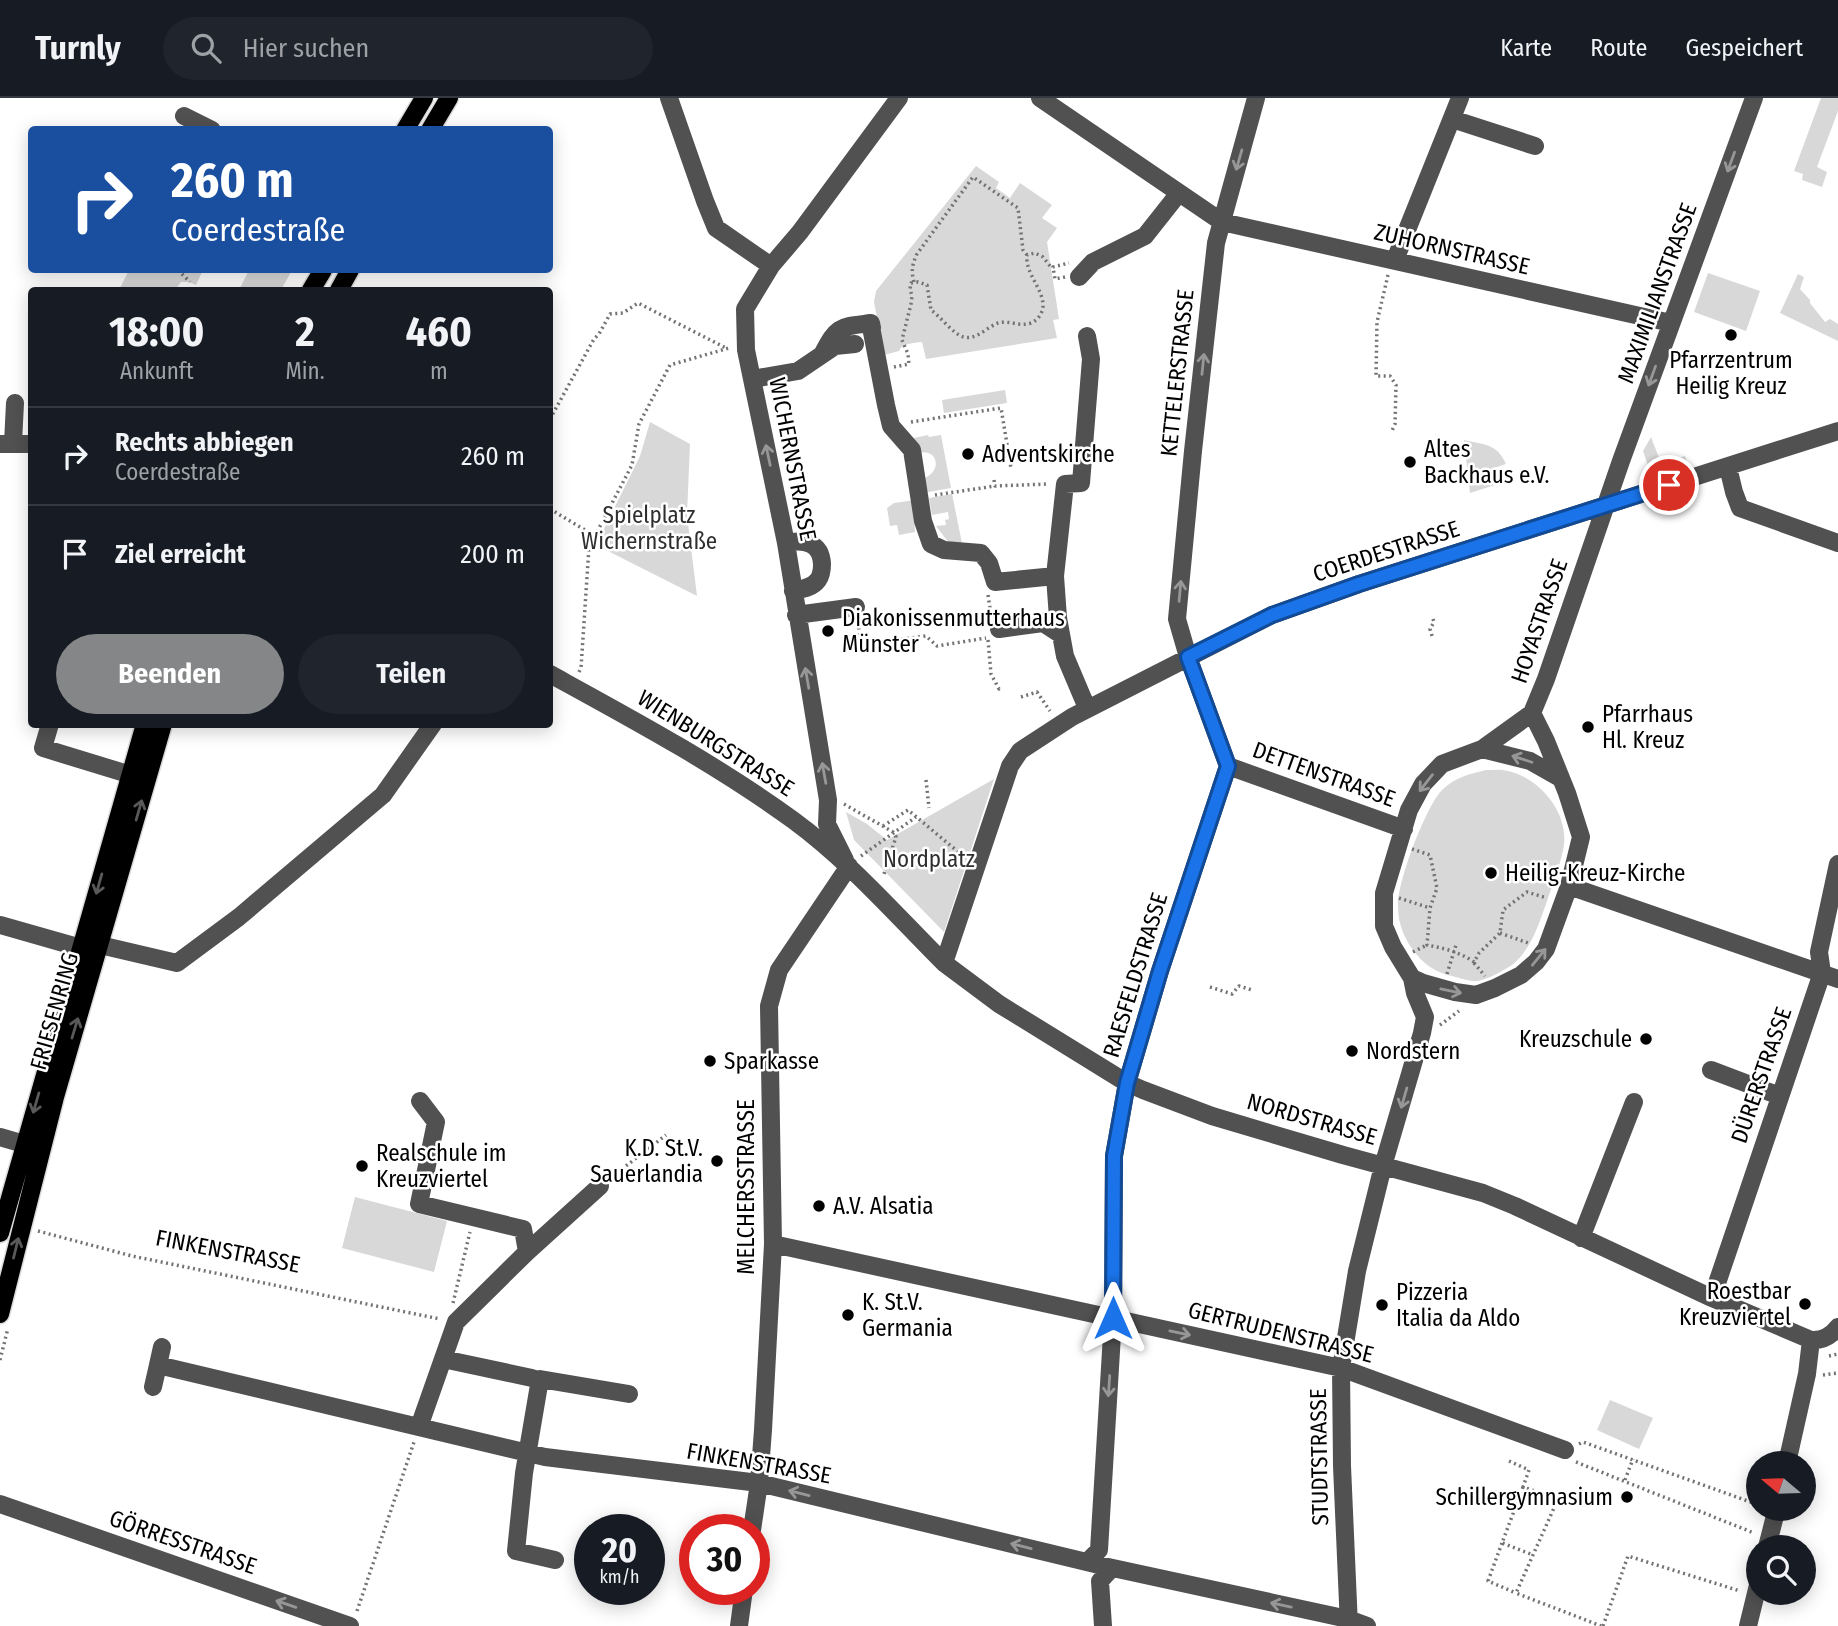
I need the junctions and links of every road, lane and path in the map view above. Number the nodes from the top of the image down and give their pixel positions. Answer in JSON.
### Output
{"nodes":[{"id":1,"x":424,"y":98,"type":"edge"},
{"id":2,"x":449,"y":98,"type":"edge"},
{"id":3,"x":669,"y":98,"type":"edge"},
{"id":4,"x":899,"y":98,"type":"edge"},
{"id":5,"x":1040,"y":98,"type":"edge"},
{"id":6,"x":1256,"y":98,"type":"edge"},
{"id":7,"x":1460,"y":98,"type":"edge"},
{"id":8,"x":1754,"y":98,"type":"edge"},
{"id":9,"x":184,"y":116,"type":"dead end"},
{"id":10,"x":1452,"y":119,"type":"junction"},
{"id":11,"x":204,"y":126,"type":"edge"},
{"id":12,"x":407,"y":126,"type":"edge"},
{"id":13,"x":432,"y":126,"type":"edge"},
{"id":14,"x":1535,"y":146,"type":"dead end"},
{"id":15,"x":1179,"y":193,"type":"junction"},
{"id":16,"x":1222,"y":222,"type":"junction"},
{"id":17,"x":1027,"y":255,"type":"junction"},
{"id":18,"x":1393,"y":260,"type":"junction"},
{"id":19,"x":771,"y":266,"type":"junction"},
{"id":20,"x":1053,"y":267,"type":"dead end"},
{"id":21,"x":181,"y":273,"type":"edge"},
{"id":22,"x":1079,"y":277,"type":"dead end"},
{"id":23,"x":190,"y":282,"type":"dead end"},
{"id":24,"x":914,"y":282,"type":"junction"},
{"id":25,"x":1671,"y":323,"type":"junction"},
{"id":26,"x":1087,"y":336,"type":"dead end"},
{"id":27,"x":855,"y":344,"type":"dead end"},
{"id":28,"x":736,"y":346,"type":"junction"},
{"id":29,"x":823,"y":353,"type":"junction"},
{"id":30,"x":879,"y":370,"type":"junction"},
{"id":31,"x":752,"y":379,"type":"junction"},
{"id":32,"x":15,"y":403,"type":"dead end"},
{"id":33,"x":553,"y":414,"type":"edge"},
{"id":34,"x":891,"y":426,"type":"junction"},
{"id":35,"x":1838,"y":432,"type":"edge"},
{"id":36,"x":1391,"y":433,"type":"dead end"},
{"id":37,"x":15,"y":444,"type":"edge"},
{"id":38,"x":1728,"y":467,"type":"junction"},
{"id":39,"x":1011,"y":468,"type":"dead end"},
{"id":40,"x":994,"y":480,"type":"dead end"},
{"id":41,"x":1065,"y":484,"type":"junction"},
{"id":42,"x":995,"y":486,"type":"junction"},
{"id":43,"x":919,"y":497,"type":"junction"},
{"id":44,"x":1606,"y":505,"type":"junction"},
{"id":45,"x":553,"y":511,"type":"edge"},
{"id":46,"x":595,"y":536,"type":"junction"},
{"id":47,"x":1836,"y":542,"type":"edge"},
{"id":48,"x":786,"y":543,"type":"junction"},
{"id":49,"x":1055,"y":576,"type":"junction"},
{"id":50,"x":987,"y":590,"type":"dead end"},
{"id":51,"x":793,"y":591,"type":"junction"},
{"id":52,"x":856,"y":607,"type":"joint"},
{"id":53,"x":796,"y":615,"type":"junction"},
{"id":54,"x":1432,"y":616,"type":"dead end"},
{"id":55,"x":999,"y":629,"type":"joint"},
{"id":56,"x":1060,"y":634,"type":"junction"},
{"id":57,"x":1432,"y":636,"type":"dead end"},
{"id":58,"x":1188,"y":657,"type":"junction"},
{"id":59,"x":553,"y":676,"type":"edge"},
{"id":60,"x":572,"y":686,"type":"junction"},
{"id":61,"x":1001,"y":687,"type":"dead end"},
{"id":62,"x":1021,"y":697,"type":"dead end"},
{"id":63,"x":1087,"y":708,"type":"junction"},
{"id":64,"x":1532,"y":713,"type":"junction"},
{"id":65,"x":1060,"y":724,"type":"junction"},
{"id":66,"x":49,"y":728,"type":"edge"},
{"id":67,"x":144,"y":728,"type":"edge"},
{"id":68,"x":162,"y":728,"type":"edge"},
{"id":69,"x":430,"y":728,"type":"edge"},
{"id":70,"x":1482,"y":748,"type":"junction"},
{"id":71,"x":1228,"y":766,"type":"junction"},
{"id":72,"x":131,"y":775,"type":"junction"},
{"id":73,"x":1560,"y":778,"type":"junction"},
{"id":74,"x":926,"y":780,"type":"dead end"},
{"id":75,"x":841,"y":802,"type":"dead end"},
{"id":76,"x":929,"y":808,"type":"dead end"},
{"id":77,"x":916,"y":817,"type":"junction"},
{"id":78,"x":883,"y":826,"type":"junction"},
{"id":79,"x":893,"y":832,"type":"junction"},
{"id":80,"x":1401,"y":836,"type":"junction"},
{"id":81,"x":1838,"y":864,"type":"edge"},
{"id":82,"x":849,"y":866,"type":"junction"},
{"id":83,"x":976,"y":866,"type":"junction"},
{"id":84,"x":882,"y":880,"type":"dead end"},
{"id":85,"x":1384,"y":893,"type":"junction"},
{"id":86,"x":1566,"y":894,"type":"junction"},
{"id":87,"x":1430,"y":908,"type":"junction"},
{"id":88,"x":0,"y":925,"type":"edge"},
{"id":89,"x":1500,"y":933,"type":"junction"},
{"id":90,"x":100,"y":945,"type":"junction"},
{"id":91,"x":1455,"y":945,"type":"dead end"},
{"id":92,"x":81,"y":948,"type":"junction"},
{"id":93,"x":1546,"y":949,"type":"junction"},
{"id":94,"x":1453,"y":952,"type":"junction"},
{"id":95,"x":944,"y":963,"type":"junction"},
{"id":96,"x":1830,"y":976,"type":"edge"},
{"id":97,"x":1412,"y":978,"type":"junction"},
{"id":98,"x":1210,"y":987,"type":"dead end"},
{"id":99,"x":1252,"y":990,"type":"dead end"},
{"id":100,"x":1476,"y":995,"type":"junction"},
{"id":101,"x":1422,"y":1033,"type":"junction"},
{"id":102,"x":1711,"y":1070,"type":"dead end"},
{"id":103,"x":1127,"y":1083,"type":"junction"},
{"id":104,"x":1780,"y":1096,"type":"junction"},
{"id":105,"x":420,"y":1101,"type":"dead end"},
{"id":106,"x":1634,"y":1102,"type":"dead end"},
{"id":107,"x":666,"y":1135,"type":"dead end"},
{"id":108,"x":0,"y":1136,"type":"edge"},
{"id":109,"x":24,"y":1144,"type":"junction"},
{"id":110,"x":1383,"y":1166,"type":"junction"},
{"id":111,"x":600,"y":1186,"type":"joint"},
{"id":112,"x":474,"y":1216,"type":"junction"},
{"id":113,"x":32,"y":1230,"type":"dead end"},
{"id":114,"x":0,"y":1233,"type":"edge"},
{"id":115,"x":1581,"y":1238,"type":"junction"},
{"id":116,"x":773,"y":1244,"type":"junction"},
{"id":117,"x":527,"y":1252,"type":"junction"},
{"id":118,"x":1712,"y":1298,"type":"junction"},
{"id":119,"x":0,"y":1314,"type":"edge"},
{"id":120,"x":1113,"y":1318,"type":"junction"},
{"id":121,"x":458,"y":1320,"type":"junction"},
{"id":122,"x":1838,"y":1326,"type":"edge"},
{"id":123,"x":1811,"y":1340,"type":"junction"},
{"id":124,"x":162,"y":1347,"type":"dead end"},
{"id":125,"x":443,"y":1359,"type":"junction"},
{"id":126,"x":158,"y":1365,"type":"junction"},
{"id":127,"x":1341,"y":1368,"type":"junction"},
{"id":128,"x":532,"y":1378,"type":"dead end"},
{"id":129,"x":153,"y":1387,"type":"dead end"},
{"id":130,"x":629,"y":1394,"type":"dead end"},
{"id":131,"x":419,"y":1427,"type":"junction"},
{"id":132,"x":1565,"y":1450,"type":"junction"},
{"id":133,"x":1790,"y":1451,"type":"edge"},
{"id":134,"x":527,"y":1452,"type":"junction"},
{"id":135,"x":1633,"y":1459,"type":"junction"},
{"id":136,"x":1509,"y":1461,"type":"dead end"},
{"id":137,"x":1624,"y":1481,"type":"junction"},
{"id":138,"x":759,"y":1483,"type":"junction"},
{"id":139,"x":1523,"y":1487,"type":"junction"},
{"id":140,"x":1746,"y":1500,"type":"edge"},
{"id":141,"x":0,"y":1504,"type":"edge"},
{"id":142,"x":754,"y":1514,"type":"edge"},
{"id":143,"x":1742,"y":1528,"type":"dead end"},
{"id":144,"x":1502,"y":1543,"type":"junction"},
{"id":145,"x":1534,"y":1555,"type":"junction"},
{"id":146,"x":555,"y":1560,"type":"dead end"},
{"id":147,"x":1099,"y":1565,"type":"junction"},
{"id":148,"x":1746,"y":1585,"type":"edge"},
{"id":149,"x":1516,"y":1593,"type":"junction"},
{"id":150,"x":742,"y":1605,"type":"edge"},
{"id":151,"x":1753,"y":1605,"type":"edge"},
{"id":152,"x":352,"y":1622,"type":"edge"},
{"id":153,"x":1348,"y":1623,"type":"edge"},
{"id":154,"x":739,"y":1626,"type":"edge"},
{"id":155,"x":1103,"y":1626,"type":"edge"},
{"id":156,"x":1367,"y":1626,"type":"edge"},
{"id":157,"x":1602,"y":1626,"type":"edge"},
{"id":158,"x":1748,"y":1626,"type":"edge"}],
"edges":[{"from":1,"to":12,"type":"main road"},
{"from":2,"to":13,"type":"main road"},
{"from":3,"to":19,"type":"street"},
{"from":4,"to":19,"type":"street","name":"WICHERNSTRASSE"},
{"from":5,"to":15,"type":"street"},
{"from":6,"to":16,"type":"street","name":"KETTELERSTRASSE","one_way":true},
{"from":7,"to":10,"type":"street"},
{"from":8,"to":25,"type":"street","name":"MAXIMILIANSTRASSE","one_way":true},
{"from":9,"to":11,"type":"street"},
{"from":10,"to":14,"type":"street"},
{"from":10,"to":18,"type":"street"},
{"from":15,"to":16,"type":"street"},
{"from":15,"to":22,"type":"street"},
{"from":16,"to":18,"type":"street","name":"ZUHORNSTRASSE"},
{"from":58,"to":16,"type":"street","name":"KETTELERSTRASSE","one_way":true},
{"from":17,"to":20,"type":"path"},
{"from":17,"to":24,"type":"path"},
{"from":17,"to":24,"type":"path"},
{"from":18,"to":25,"type":"street","name":"ZUHORNSTRASSE"},
{"from":18,"to":36,"type":"path"},
{"from":19,"to":28,"type":"street","name":"WICHERNSTRASSE"},
{"from":21,"to":23,"type":"path"},
{"from":24,"to":30,"type":"path"},
{"from":25,"to":44,"type":"street","name":"MAXIMILIANSTRASSE","one_way":true},
{"from":26,"to":41,"type":"street"},
{"from":27,"to":29,"type":"street"},
{"from":28,"to":31,"type":"street","name":"WICHERNSTRASSE"},
{"from":28,"to":33,"type":"path"},
{"from":28,"to":46,"type":"path"},
{"from":29,"to":30,"type":"street"},
{"from":29,"to":31,"type":"street"},
{"from":30,"to":34,"type":"street"},
{"from":48,"to":31,"type":"street","name":"WICHERNSTRASSE","one_way":true},
{"from":32,"to":37,"type":"street"},
{"from":34,"to":39,"type":"path"},
{"from":34,"to":43,"type":"street"},
{"from":35,"to":38,"type":"street","name":"COERDESTRASSE"},
{"from":38,"to":44,"type":"street","name":"COERDESTRASSE"},
{"from":38,"to":47,"type":"street"},
{"from":40,"to":42,"type":"path"},
{"from":41,"to":42,"type":"path"},
{"from":41,"to":49,"type":"street"},
{"from":42,"to":43,"type":"path"},
{"from":43,"to":49,"type":"street"},
{"from":44,"to":58,"type":"street","name":"COERDESTRASSE"},
{"from":44,"to":64,"type":"street","name":"HOYASTRASSE"},
{"from":45,"to":46,"type":"path"},
{"from":46,"to":60,"type":"path"},
{"from":48,"to":51,"type":"street","name":"WICHERNSTRASSE"},
{"from":48,"to":51,"type":"street"},
{"from":49,"to":56,"type":"street"},
{"from":50,"to":55,"type":"path"},
{"from":51,"to":53,"type":"street","name":"WICHERNSTRASSE"},
{"from":52,"to":53,"type":"street"},
{"from":52,"to":61,"type":"path"},
{"from":82,"to":53,"type":"street","name":"WICHERNSTRASSE","one_way":true},
{"from":54,"to":57,"type":"path"},
{"from":55,"to":56,"type":"street"},
{"from":56,"to":63,"type":"street"},
{"from":58,"to":63,"type":"street","name":"COERDESTRASSE"},
{"from":58,"to":71,"type":"street"},
{"from":59,"to":60,"type":"street","name":"WIENBURGSTRASSE"},
{"from":60,"to":82,"type":"street","name":"WIENBURGSTRASSE"},
{"from":62,"to":65,"type":"path"},
{"from":63,"to":65,"type":"street","name":"COERDESTRASSE"},
{"from":64,"to":70,"type":"street","name":"HOYASTRASSE"},
{"from":64,"to":73,"type":"street","name":"HOYASTRASSE"},
{"from":65,"to":83,"type":"street","name":"COERDESTRASSE"},
{"from":66,"to":72,"type":"street"},
{"from":67,"to":72,"type":"main road","name":"FRIESENRING"},
{"from":90,"to":68,"type":"main road","name":"FRIESENRING","one_way":true},
{"from":69,"to":90,"type":"street"},
{"from":73,"to":70,"type":"street","one_way":true},
{"from":70,"to":80,"type":"street","name":"HOYASTRASSE","one_way":true},
{"from":71,"to":80,"type":"street","name":"DETTENSTRASSE"},
{"from":71,"to":103,"type":"street","name":"RAESFELDSTRASSE"},
{"from":72,"to":92,"type":"main road","name":"FRIESENRING","one_way":true},
{"from":73,"to":86,"type":"street","name":"HOYASTRASSE"},
{"from":74,"to":76,"type":"path"},
{"from":75,"to":78,"type":"path"},
{"from":77,"to":78,"type":"path"},
{"from":77,"to":79,"type":"path"},
{"from":77,"to":83,"type":"path"},
{"from":78,"to":79,"type":"path"},
{"from":79,"to":82,"type":"path"},
{"from":79,"to":84,"type":"path"},
{"from":80,"to":85,"type":"street","name":"HOYASTRASSE"},
{"from":80,"to":87,"type":"path"},
{"from":81,"to":96,"type":"street","name":"DÜRERSTRASSE"},
{"from":82,"to":95,"type":"street","name":"NORDSTRASSE"},
{"from":82,"to":116,"type":"street","name":"MELCHERSSTRASSE"},
{"from":83,"to":95,"type":"street"},
{"from":85,"to":87,"type":"path"},
{"from":85,"to":97,"type":"street","name":"HOYASTRASSE"},
{"from":86,"to":89,"type":"path"},
{"from":86,"to":93,"type":"street","name":"HOYASTRASSE"},
{"from":86,"to":96,"type":"street"},
{"from":87,"to":94,"type":"path"},
{"from":88,"to":92,"type":"street"},
{"from":89,"to":93,"type":"path"},
{"from":89,"to":94,"type":"path"},
{"from":119,"to":90,"type":"main road","name":"FRIESENRING","one_way":true},
{"from":91,"to":94,"type":"path"},
{"from":92,"to":109,"type":"main road","name":"FRIESENRING","one_way":true},
{"from":100,"to":93,"type":"street","name":"HOYASTRASSE","one_way":true},
{"from":95,"to":103,"type":"street","name":"NORDSTRASSE"},
{"from":96,"to":104,"type":"street","name":"DÜRERSTRASSE"},
{"from":97,"to":100,"type":"street","one_way":true},
{"from":97,"to":101,"type":"street","name":"HOYASTRASSE"},
{"from":98,"to":99,"type":"path"},
{"from":100,"to":101,"type":"path"},
{"from":101,"to":110,"type":"street","name":"HOYASTRASSE","one_way":true},
{"from":102,"to":104,"type":"street"},
{"from":103,"to":110,"type":"street","name":"NORDSTRASSE"},
{"from":103,"to":120,"type":"street","name":"RAESFELDSTRASSE"},
{"from":104,"to":118,"type":"street","name":"DÜRERSTRASSE"},
{"from":105,"to":112,"type":"street"},
{"from":106,"to":115,"type":"street"},
{"from":107,"to":111,"type":"path"},
{"from":108,"to":109,"type":"street"},
{"from":109,"to":114,"type":"main road","name":"FRIESENRING"},
{"from":110,"to":115,"type":"street","name":"NORDSTRASSE"},
{"from":110,"to":127,"type":"street","name":"STUDTSTRASSE"},
{"from":111,"to":117,"type":"street"},
{"from":112,"to":117,"type":"street"},
{"from":112,"to":121,"type":"path"},
{"from":113,"to":121,"type":"path","name":"FINKENSTRASSE"},
{"from":115,"to":118,"type":"street","name":"NORDSTRASSE"},
{"from":116,"to":120,"type":"street","name":"GERTRUDENSTRASSE"},
{"from":116,"to":138,"type":"street","name":"MELCHERSSTRASSE"},
{"from":117,"to":121,"type":"street"},
{"from":118,"to":123,"type":"street","name":"NORDSTRASSE"},
{"from":120,"to":127,"type":"street","name":"GERTRUDENSTRASSE","one_way":true},
{"from":120,"to":147,"type":"street","name":"RAESFELDSTRASSE","one_way":true},
{"from":121,"to":125,"type":"street"},
{"from":122,"to":123,"type":"street"},
{"from":123,"to":133,"type":"street"},
{"from":124,"to":126,"type":"street"},
{"from":125,"to":128,"type":"street"},
{"from":125,"to":131,"type":"street"},
{"from":126,"to":129,"type":"street"},
{"from":126,"to":131,"type":"street","name":"FINKENSTRASSE"},
{"from":127,"to":132,"type":"street","name":"GERTRUDENSTRASSE"},
{"from":127,"to":153,"type":"street","name":"STUDTSTRASSE"},
{"from":130,"to":134,"type":"street"},
{"from":131,"to":134,"type":"street","name":"FINKENSTRASSE"},
{"from":131,"to":152,"type":"path"},
{"from":132,"to":135,"type":"path"},
{"from":132,"to":137,"type":"path"},
{"from":134,"to":138,"type":"street","name":"FINKENSTRASSE"},
{"from":134,"to":146,"type":"street"},
{"from":135,"to":137,"type":"path"},
{"from":135,"to":140,"type":"path"},
{"from":136,"to":139,"type":"path"},
{"from":137,"to":143,"type":"path"},
{"from":138,"to":142,"type":"street","name":"MELCHERSSTRASSE"},
{"from":147,"to":138,"type":"street","name":"FINKENSTRASSE","one_way":true},
{"from":139,"to":144,"type":"path"},
{"from":139,"to":145,"type":"path"},
{"from":152,"to":141,"type":"street","name":"GÖRRESSTRASSE","one_way":true},
{"from":144,"to":145,"type":"path"},
{"from":144,"to":149,"type":"path"},
{"from":145,"to":149,"type":"path"},
{"from":153,"to":147,"type":"street","name":"FINKENSTRASSE","one_way":true},
{"from":147,"to":155,"type":"street","name":"RAESFELDSTRASSE"},
{"from":148,"to":157,"type":"path"},
{"from":149,"to":157,"type":"path"},
{"from":150,"to":154,"type":"street"},
{"from":151,"to":158,"type":"street"},
{"from":153,"to":156,"type":"street","name":"FINKENSTRASSE"}]}
